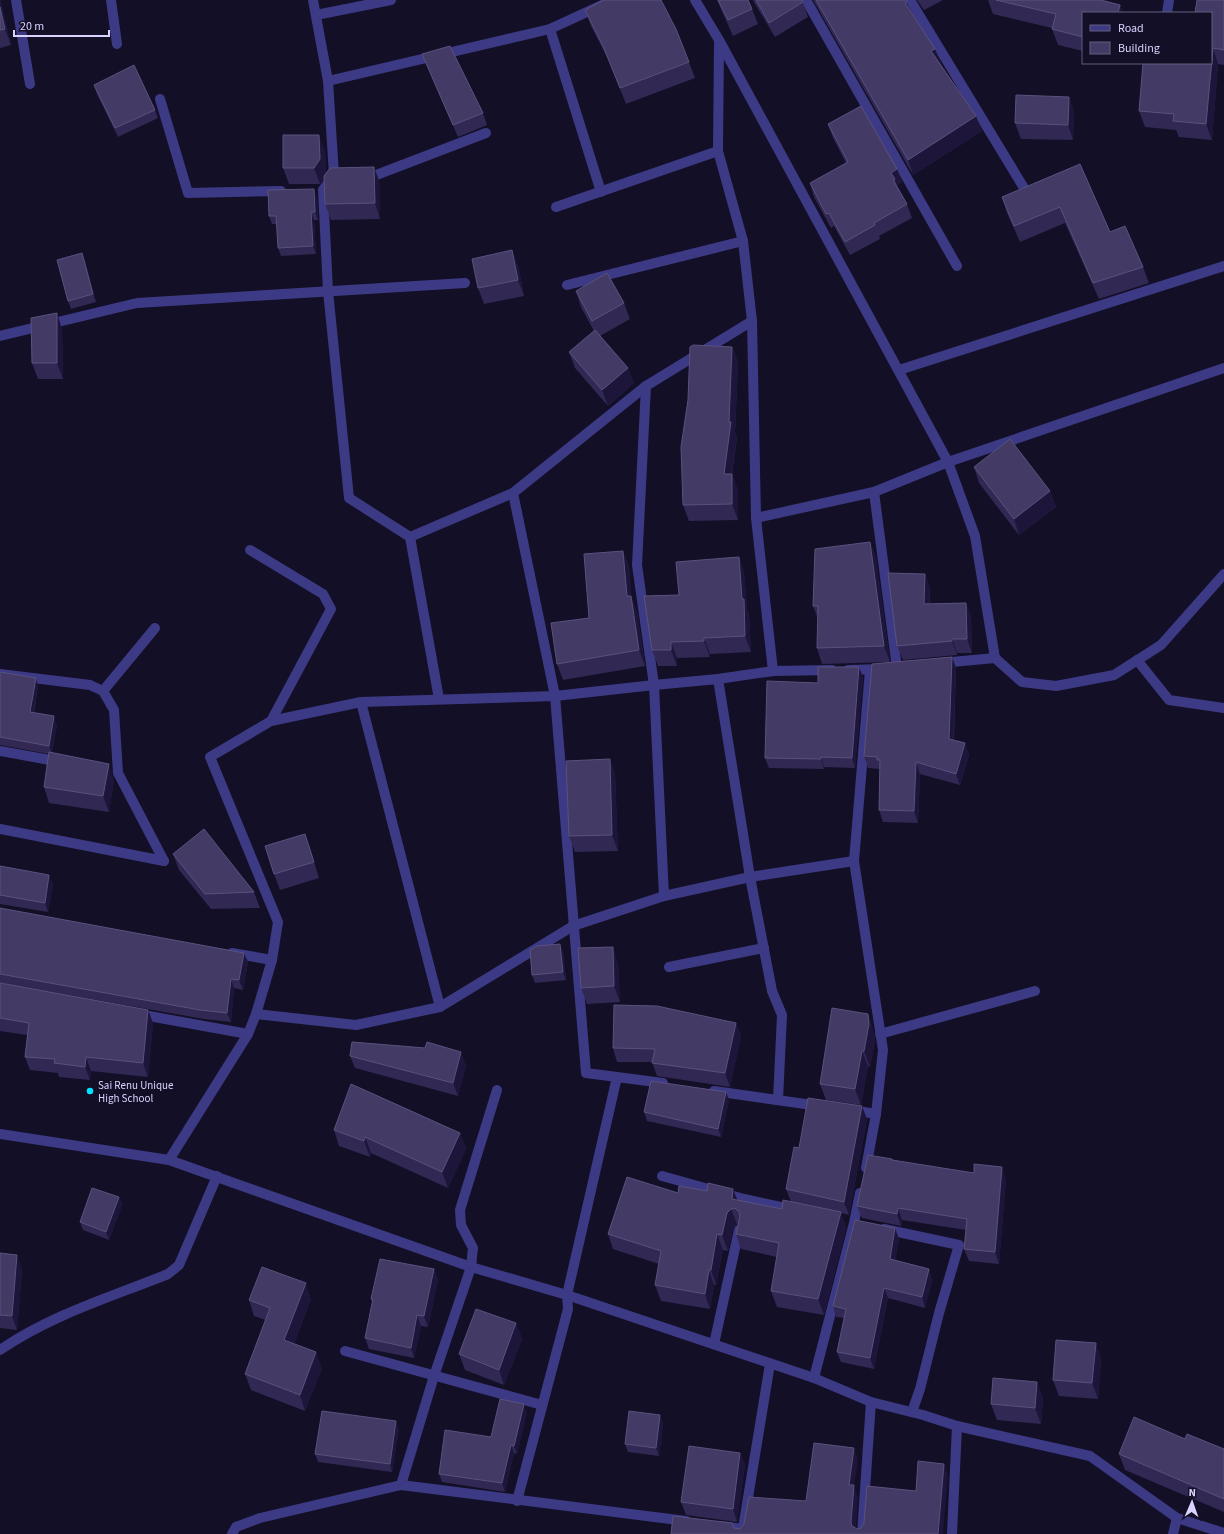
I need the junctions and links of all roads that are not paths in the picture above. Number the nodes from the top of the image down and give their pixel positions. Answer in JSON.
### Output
{"nodes":[{"id":1,"x":16,"y":0,"type":"edge"},
{"id":2,"x":111,"y":0,"type":"edge"},
{"id":3,"x":313,"y":0,"type":"edge"},
{"id":4,"x":391,"y":0,"type":"edge"},
{"id":5,"x":614,"y":0,"type":"edge"},
{"id":6,"x":695,"y":0,"type":"edge"},
{"id":7,"x":806,"y":0,"type":"edge"},
{"id":8,"x":910,"y":0,"type":"edge"},
{"id":9,"x":1169,"y":0,"type":"edge"},
{"id":10,"x":1167,"y":12,"type":"edge"},
{"id":11,"x":316,"y":15,"type":"junction"},
{"id":12,"x":550,"y":29,"type":"junction"},
{"id":13,"x":719,"y":40,"type":"junction"},
{"id":14,"x":117,"y":44,"type":"dead end"},
{"id":15,"x":328,"y":81,"type":"junction"},
{"id":16,"x":30,"y":84,"type":"dead end"},
{"id":17,"x":160,"y":99,"type":"dead end"},
{"id":18,"x":486,"y":133,"type":"dead end"},
{"id":19,"x":718,"y":151,"type":"junction"},
{"id":20,"x":356,"y":176,"type":"edge"},
{"id":21,"x":291,"y":190,"type":"edge"},
{"id":22,"x":601,"y":192,"type":"junction"},
{"id":23,"x":1027,"y":193,"type":"edge"},
{"id":24,"x":556,"y":207,"type":"dead end"},
{"id":25,"x":743,"y":241,"type":"junction"},
{"id":26,"x":957,"y":266,"type":"dead end"},
{"id":27,"x":1224,"y":266,"type":"edge"},
{"id":28,"x":465,"y":283,"type":"dead end"},
{"id":29,"x":568,"y":285,"type":"dead end"},
{"id":30,"x":328,"y":291,"type":"junction"},
{"id":31,"x":752,"y":321,"type":"junction"},
{"id":32,"x":0,"y":336,"type":"edge"},
{"id":33,"x":1224,"y":368,"type":"edge"},
{"id":34,"x":899,"y":370,"type":"junction"},
{"id":35,"x":646,"y":386,"type":"junction"},
{"id":36,"x":948,"y":462,"type":"junction"},
{"id":37,"x":874,"y":492,"type":"junction"},
{"id":38,"x":513,"y":493,"type":"junction"},
{"id":39,"x":756,"y":518,"type":"junction"},
{"id":40,"x":410,"y":537,"type":"junction"},
{"id":41,"x":250,"y":550,"type":"dead end"},
{"id":42,"x":1224,"y":574,"type":"edge"},
{"id":43,"x":155,"y":628,"type":"dead end"},
{"id":44,"x":995,"y":658,"type":"junction"},
{"id":45,"x":1137,"y":660,"type":"junction"},
{"id":46,"x":927,"y":665,"type":"edge"},
{"id":47,"x":870,"y":670,"type":"junction"},
{"id":48,"x":773,"y":671,"type":"junction"},
{"id":49,"x":0,"y":674,"type":"edge"},
{"id":50,"x":718,"y":679,"type":"junction"},
{"id":51,"x":654,"y":684,"type":"junction"},
{"id":52,"x":103,"y":691,"type":"junction"},
{"id":53,"x":555,"y":696,"type":"junction"},
{"id":54,"x":439,"y":698,"type":"junction"},
{"id":55,"x":361,"y":702,"type":"junction"},
{"id":56,"x":1224,"y":708,"type":"edge"},
{"id":57,"x":270,"y":721,"type":"junction"},
{"id":58,"x":0,"y":751,"type":"edge"},
{"id":59,"x":70,"y":764,"type":"edge"},
{"id":60,"x":0,"y":829,"type":"edge"},
{"id":61,"x":854,"y":860,"type":"junction"},
{"id":62,"x":750,"y":877,"type":"junction"},
{"id":63,"x":664,"y":896,"type":"junction"},
{"id":64,"x":573,"y":926,"type":"junction"},
{"id":65,"x":764,"y":948,"type":"junction"},
{"id":66,"x":225,"y":952,"type":"edge"},
{"id":67,"x":272,"y":960,"type":"junction"},
{"id":68,"x":669,"y":968,"type":"dead end"},
{"id":69,"x":1035,"y":991,"type":"dead end"},
{"id":70,"x":440,"y":1007,"type":"junction"},
{"id":71,"x":132,"y":1013,"type":"edge"},
{"id":72,"x":256,"y":1014,"type":"junction"},
{"id":73,"x":248,"y":1034,"type":"junction"},
{"id":74,"x":880,"y":1034,"type":"junction"},
{"id":75,"x":617,"y":1077,"type":"junction"},
{"id":76,"x":671,"y":1085,"type":"edge"},
{"id":77,"x":702,"y":1089,"type":"edge"},
{"id":78,"x":497,"y":1090,"type":"dead end"},
{"id":79,"x":778,"y":1100,"type":"junction"},
{"id":80,"x":876,"y":1114,"type":"junction"},
{"id":81,"x":0,"y":1134,"type":"edge"},
{"id":82,"x":169,"y":1160,"type":"junction"},
{"id":83,"x":217,"y":1176,"type":"junction"},
{"id":84,"x":662,"y":1176,"type":"dead end"},
{"id":85,"x":803,"y":1212,"type":"edge"},
{"id":86,"x":877,"y":1228,"type":"edge"},
{"id":87,"x":739,"y":1230,"type":"edge"},
{"id":88,"x":471,"y":1267,"type":"junction"},
{"id":89,"x":567,"y":1295,"type":"junction"},
{"id":90,"x":714,"y":1344,"type":"junction"},
{"id":91,"x":0,"y":1350,"type":"edge"},
{"id":92,"x":345,"y":1351,"type":"dead end"},
{"id":93,"x":770,"y":1364,"type":"junction"},
{"id":94,"x":434,"y":1376,"type":"junction"},
{"id":95,"x":814,"y":1378,"type":"junction"},
{"id":96,"x":871,"y":1402,"type":"junction"},
{"id":97,"x":542,"y":1405,"type":"junction"},
{"id":98,"x":912,"y":1412,"type":"junction"},
{"id":99,"x":958,"y":1426,"type":"junction"},
{"id":100,"x":401,"y":1485,"type":"junction"},
{"id":101,"x":518,"y":1501,"type":"junction"},
{"id":102,"x":1177,"y":1518,"type":"junction"},
{"id":103,"x":698,"y":1523,"type":"edge"},
{"id":104,"x":713,"y":1525,"type":"edge"},
{"id":105,"x":743,"y":1531,"type":"edge"},
{"id":106,"x":1224,"y":1533,"type":"edge"},
{"id":107,"x":232,"y":1534,"type":"edge"},
{"id":108,"x":862,"y":1534,"type":"edge"},
{"id":109,"x":952,"y":1534,"type":"edge"},
{"id":110,"x":1173,"y":1534,"type":"edge"}],
"edges":[{"from":1,"to":16,"type":"street"},
{"from":2,"to":14,"type":"street"},
{"from":3,"to":11,"type":"street"},
{"from":4,"to":11,"type":"street"},
{"from":5,"to":12,"type":"street"},
{"from":6,"to":13,"type":"street"},
{"from":7,"to":26,"type":"street"},
{"from":8,"to":23,"type":"street"},
{"from":9,"to":10,"type":"street"},
{"from":11,"to":15,"type":"street"},
{"from":12,"to":15,"type":"street"},
{"from":12,"to":22,"type":"street"},
{"from":13,"to":19,"type":"street"},
{"from":13,"to":34,"type":"street"},
{"from":15,"to":30,"type":"street"},
{"from":17,"to":21,"type":"street"},
{"from":18,"to":20,"type":"street"},
{"from":19,"to":22,"type":"street"},
{"from":19,"to":25,"type":"street"},
{"from":22,"to":24,"type":"street"},
{"from":25,"to":29,"type":"street"},
{"from":25,"to":31,"type":"street"},
{"from":27,"to":34,"type":"street"},
{"from":28,"to":30,"type":"street"},
{"from":30,"to":32,"type":"street"},
{"from":30,"to":40,"type":"street"},
{"from":31,"to":35,"type":"street"},
{"from":31,"to":39,"type":"street"},
{"from":33,"to":36,"type":"street"},
{"from":34,"to":36,"type":"street"},
{"from":35,"to":38,"type":"street"},
{"from":35,"to":51,"type":"street"},
{"from":36,"to":37,"type":"street"},
{"from":36,"to":44,"type":"street"},
{"from":37,"to":39,"type":"street"},
{"from":37,"to":47,"type":"street"},
{"from":38,"to":40,"type":"street"},
{"from":38,"to":53,"type":"street"},
{"from":39,"to":48,"type":"street"},
{"from":40,"to":54,"type":"street"},
{"from":41,"to":57,"type":"street"},
{"from":42,"to":45,"type":"street"},
{"from":43,"to":52,"type":"street"},
{"from":44,"to":45,"type":"street"},
{"from":44,"to":46,"type":"street"},
{"from":45,"to":56,"type":"street"},
{"from":47,"to":48,"type":"street"},
{"from":47,"to":61,"type":"street"},
{"from":48,"to":50,"type":"street"},
{"from":49,"to":52,"type":"street"},
{"from":50,"to":51,"type":"street"},
{"from":50,"to":62,"type":"street"},
{"from":51,"to":53,"type":"street"},
{"from":51,"to":63,"type":"street"},
{"from":52,"to":60,"type":"street"},
{"from":53,"to":54,"type":"street"},
{"from":53,"to":64,"type":"street"},
{"from":54,"to":55,"type":"street"},
{"from":55,"to":57,"type":"street"},
{"from":55,"to":70,"type":"street"},
{"from":57,"to":67,"type":"street"},
{"from":58,"to":59,"type":"street"},
{"from":61,"to":62,"type":"street"},
{"from":61,"to":74,"type":"street"},
{"from":62,"to":63,"type":"street"},
{"from":62,"to":65,"type":"street"},
{"from":63,"to":64,"type":"street"},
{"from":64,"to":70,"type":"street"},
{"from":64,"to":75,"type":"street"},
{"from":65,"to":68,"type":"street"},
{"from":65,"to":79,"type":"street"},
{"from":66,"to":67,"type":"street"},
{"from":67,"to":72,"type":"street"},
{"from":69,"to":74,"type":"street"},
{"from":70,"to":72,"type":"street"},
{"from":71,"to":73,"type":"street"},
{"from":72,"to":73,"type":"street"},
{"from":73,"to":82,"type":"street"},
{"from":74,"to":80,"type":"street"},
{"from":75,"to":76,"type":"street"},
{"from":75,"to":89,"type":"street"},
{"from":77,"to":79,"type":"street"},
{"from":78,"to":88,"type":"street"},
{"from":79,"to":80,"type":"street"},
{"from":80,"to":95,"type":"street"},
{"from":81,"to":82,"type":"street"},
{"from":82,"to":83,"type":"street"},
{"from":83,"to":88,"type":"street"},
{"from":83,"to":91,"type":"street"},
{"from":84,"to":85,"type":"street"},
{"from":86,"to":98,"type":"street"},
{"from":87,"to":90,"type":"street"},
{"from":88,"to":89,"type":"street"},
{"from":88,"to":94,"type":"street"},
{"from":89,"to":90,"type":"street"},
{"from":89,"to":97,"type":"street"},
{"from":90,"to":93,"type":"street"},
{"from":92,"to":94,"type":"street"},
{"from":93,"to":95,"type":"street"},
{"from":93,"to":105,"type":"street"},
{"from":94,"to":97,"type":"street"},
{"from":94,"to":100,"type":"street"},
{"from":95,"to":96,"type":"street"},
{"from":96,"to":98,"type":"street"},
{"from":96,"to":108,"type":"street"},
{"from":97,"to":101,"type":"street"},
{"from":98,"to":99,"type":"street"},
{"from":99,"to":102,"type":"street"},
{"from":99,"to":109,"type":"street"},
{"from":100,"to":101,"type":"street"},
{"from":100,"to":107,"type":"street"},
{"from":101,"to":103,"type":"street"},
{"from":102,"to":106,"type":"street"},
{"from":102,"to":110,"type":"street"},
{"from":104,"to":105,"type":"street"}]}
